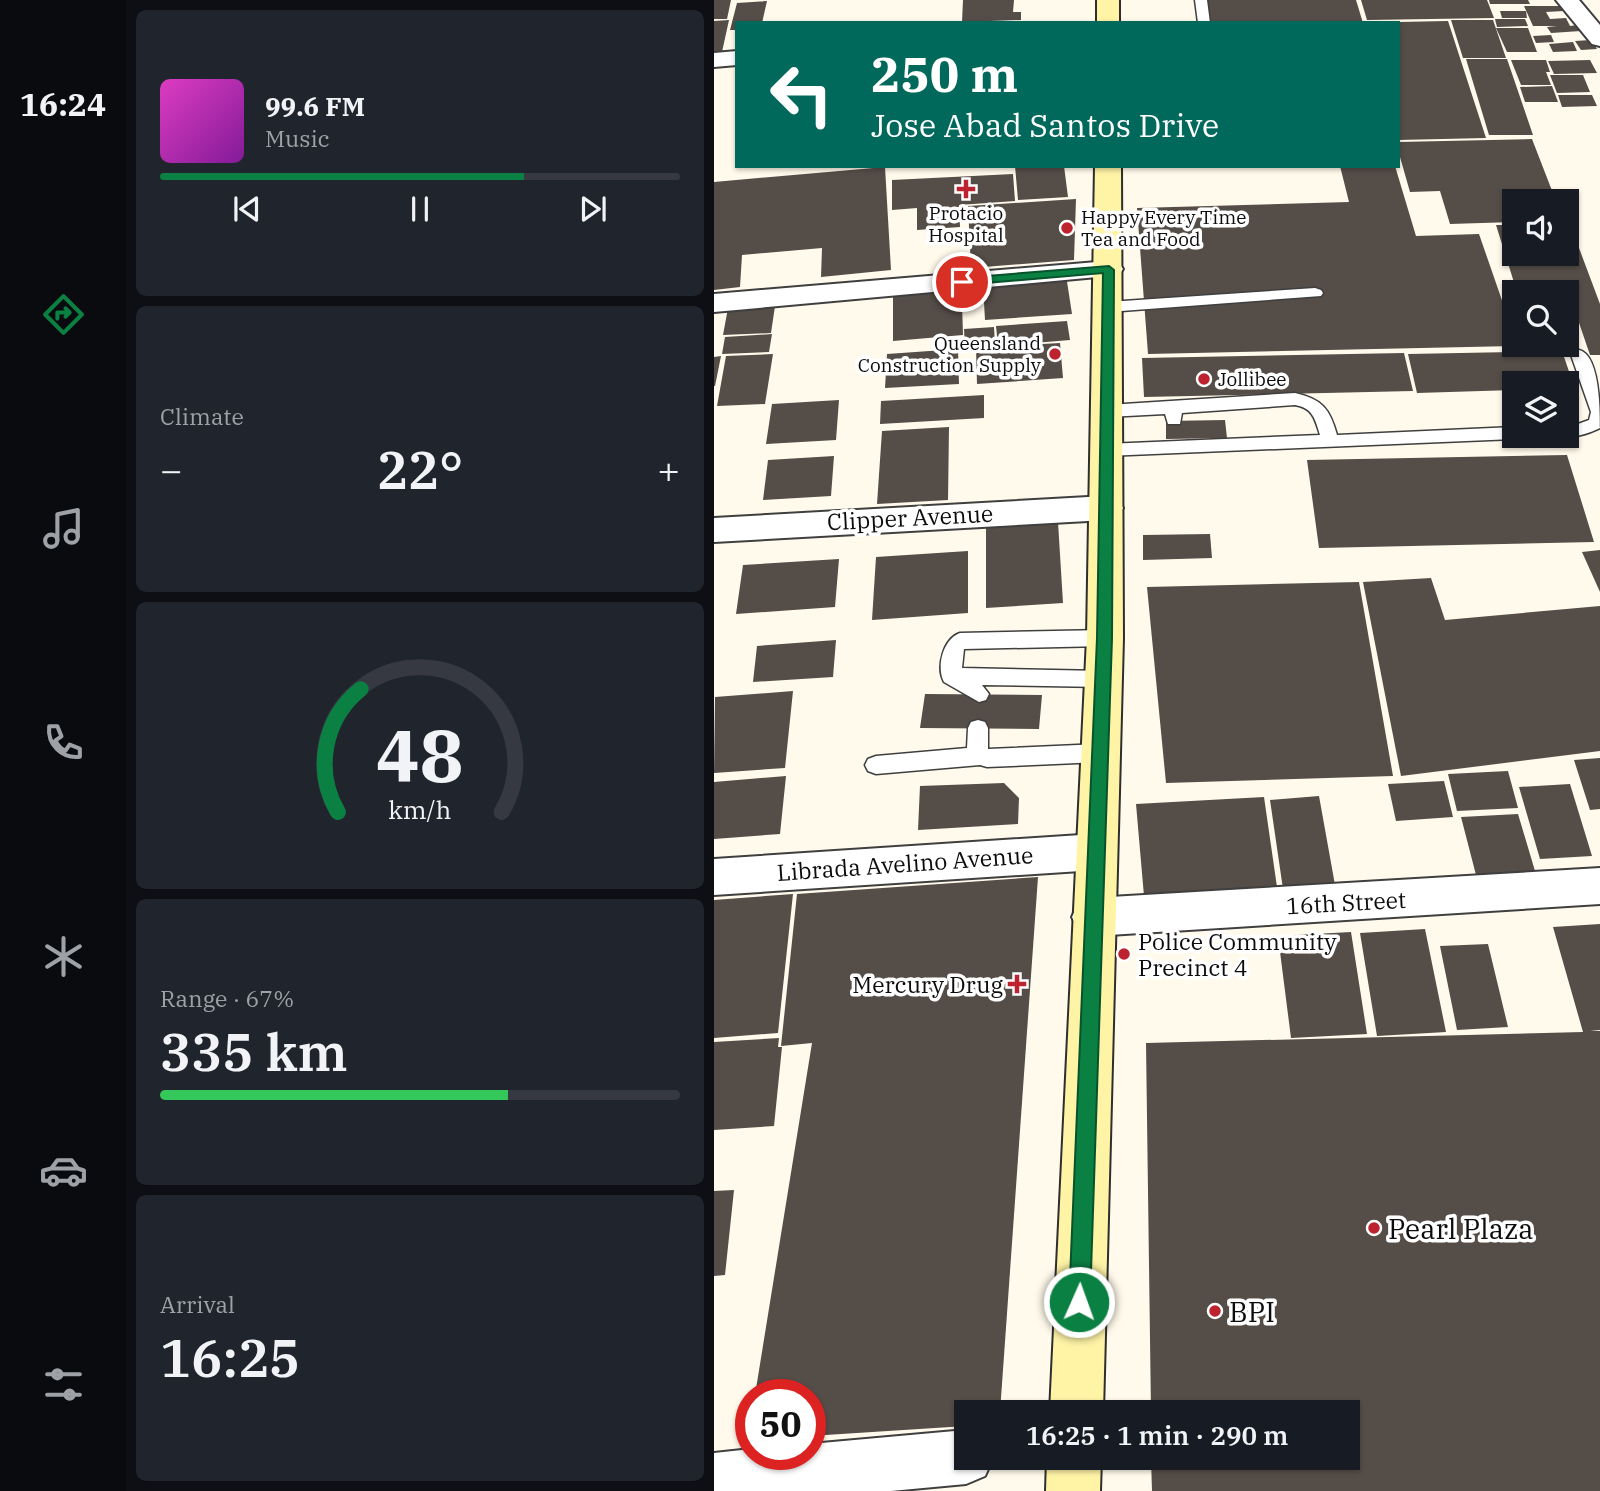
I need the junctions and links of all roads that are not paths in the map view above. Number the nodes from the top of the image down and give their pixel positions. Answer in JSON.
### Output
{"nodes":[{"id":1,"x":1108,"y":0,"type":"edge"},
{"id":2,"x":1201,"y":0,"type":"edge"},
{"id":3,"x":1567,"y":0,"type":"edge"},
{"id":4,"x":1108,"y":21,"type":"edge"},
{"id":5,"x":1204,"y":21,"type":"edge"},
{"id":6,"x":1600,"y":39,"type":"edge"},
{"id":7,"x":735,"y":58,"type":"edge"},
{"id":8,"x":714,"y":60,"type":"edge"},
{"id":9,"x":1108,"y":168,"type":"edge"},
{"id":10,"x":1109,"y":288,"type":"junction"},
{"id":11,"x":1315,"y":293,"type":"dead end"},
{"id":12,"x":714,"y":303,"type":"edge"},
{"id":13,"x":1579,"y":355,"type":"dead end"},
{"id":14,"x":1108,"y":411,"type":"junction"},
{"id":15,"x":1175,"y":429,"type":"junction"},
{"id":16,"x":1579,"y":430,"type":"edge"},
{"id":17,"x":1502,"y":433,"type":"edge"},
{"id":18,"x":1330,"y":440,"type":"junction"},
{"id":19,"x":1106,"y":450,"type":"junction"},
{"id":20,"x":1106,"y":508,"type":"junction"},
{"id":21,"x":714,"y":530,"type":"edge"},
{"id":22,"x":1105,"y":638,"type":"junction"},
{"id":23,"x":951,"y":676,"type":"junction"},
{"id":24,"x":1103,"y":679,"type":"junction"},
{"id":25,"x":979,"y":694,"type":"dead end"},
{"id":26,"x":978,"y":728,"type":"dead end"},
{"id":27,"x":1100,"y":753,"type":"junction"},
{"id":28,"x":980,"y":756,"type":"junction"},
{"id":29,"x":876,"y":765,"type":"dead end"},
{"id":30,"x":1096,"y":852,"type":"junction"},
{"id":31,"x":714,"y":877,"type":"edge"},
{"id":32,"x":1600,"y":886,"type":"edge"},
{"id":33,"x":1093,"y":917,"type":"junction"},
{"id":34,"x":1076,"y":1400,"type":"edge"},
{"id":35,"x":954,"y":1459,"type":"edge"},
{"id":36,"x":1074,"y":1470,"type":"edge"},
{"id":37,"x":714,"y":1480,"type":"edge"},
{"id":38,"x":1073,"y":1491,"type":"edge"}],
"edges":[{"from":1,"to":4,"type":"main road"},
{"from":2,"to":5,"type":"lane"},
{"from":3,"to":6,"type":"street"},
{"from":7,"to":8,"type":"street"},
{"from":9,"to":10,"type":"main road"},
{"from":10,"to":11,"type":"lane"},
{"from":10,"to":12,"type":"street"},
{"from":10,"to":14,"type":"main road"},
{"from":13,"to":16,"type":"lane"},
{"from":14,"to":15,"type":"lane"},
{"from":14,"to":19,"type":"main road"},
{"from":15,"to":18,"type":"lane"},
{"from":15,"to":18,"type":"lane"},
{"from":15,"to":19,"type":"lane"},
{"from":17,"to":18,"type":"lane"},
{"from":19,"to":20,"type":"main road"},
{"from":20,"to":21,"type":"street","name":"Clipper Avenue"},
{"from":20,"to":22,"type":"main road"},
{"from":22,"to":23,"type":"lane"},
{"from":22,"to":24,"type":"main road"},
{"from":23,"to":24,"type":"lane"},
{"from":23,"to":25,"type":"lane"},
{"from":24,"to":27,"type":"main road"},
{"from":26,"to":28,"type":"lane"},
{"from":27,"to":28,"type":"lane"},
{"from":27,"to":30,"type":"main road"},
{"from":28,"to":29,"type":"lane"},
{"from":30,"to":31,"type":"street","name":"Librada Avelino Avenue"},
{"from":30,"to":33,"type":"main road"},
{"from":32,"to":33,"type":"street","name":"16th Street"},
{"from":33,"to":34,"type":"main road"},
{"from":35,"to":37,"type":"street"},
{"from":36,"to":38,"type":"main road"}]}
